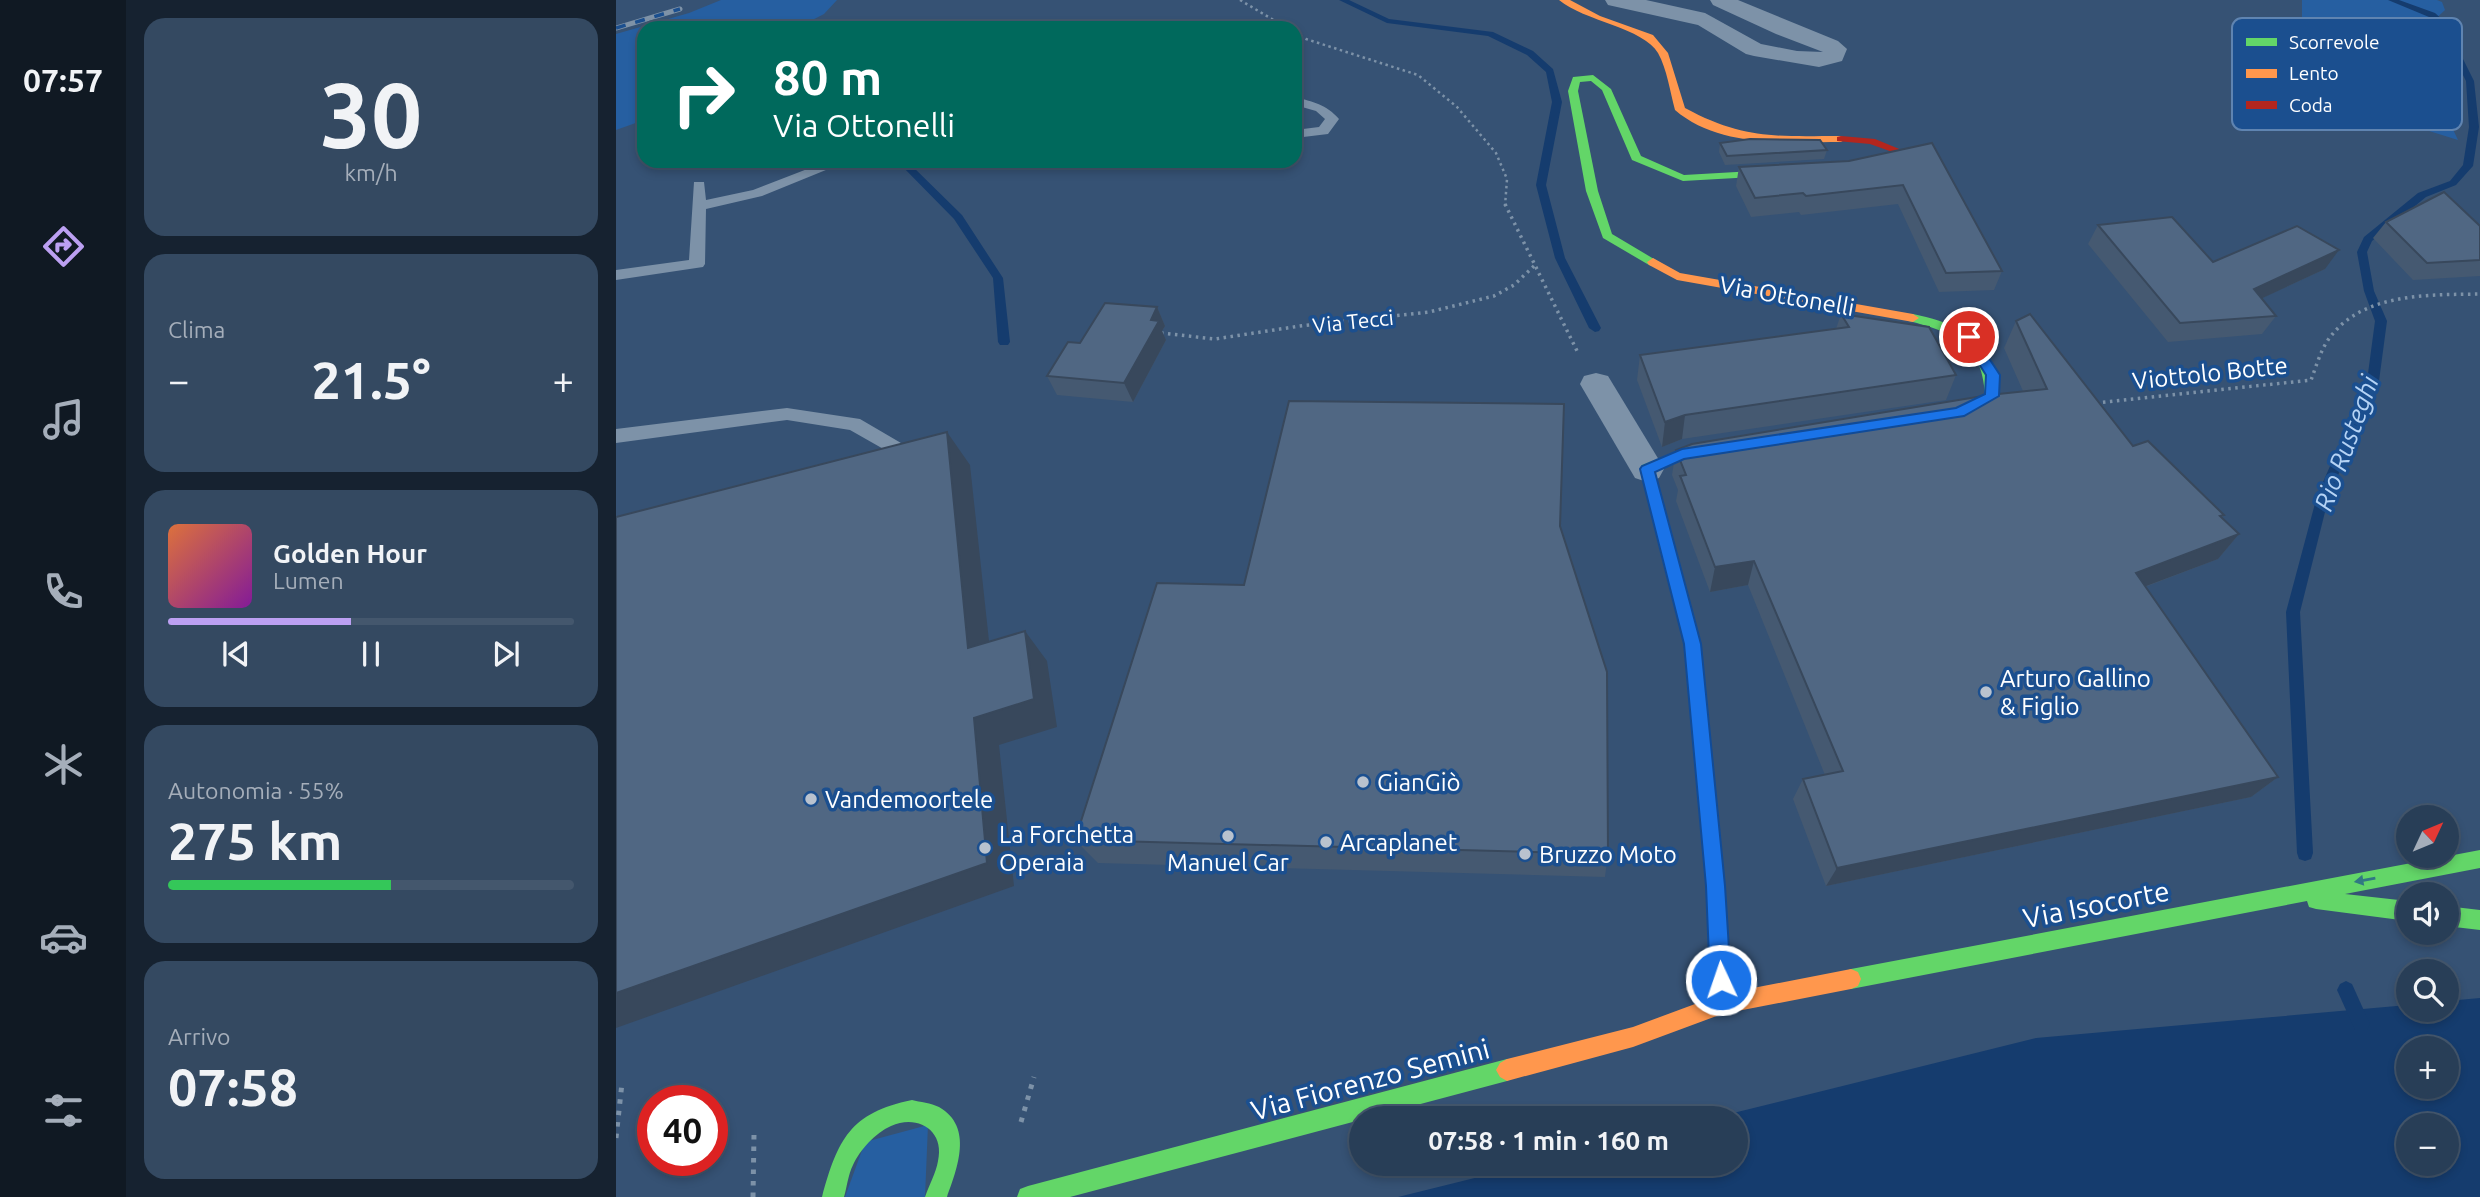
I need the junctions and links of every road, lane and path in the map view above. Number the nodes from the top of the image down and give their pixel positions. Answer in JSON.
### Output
{"nodes":[{"id":1,"x":1240,"y":0,"type":"edge"},
{"id":2,"x":1563,"y":0,"type":"edge"},
{"id":3,"x":1616,"y":0,"type":"edge"},
{"id":4,"x":1721,"y":0,"type":"edge"},
{"id":5,"x":1275,"y":21,"type":"edge"},
{"id":6,"x":1302,"y":37,"type":"edge"},
{"id":7,"x":1302,"y":103,"type":"edge"},
{"id":8,"x":1302,"y":133,"type":"edge"},
{"id":9,"x":823,"y":168,"type":"edge"},
{"id":10,"x":1844,"y":169,"type":"edge"},
{"id":11,"x":1804,"y":171,"type":"edge"},
{"id":12,"x":699,"y":185,"type":"dead end"},
{"id":13,"x":699,"y":206,"type":"junction"},
{"id":14,"x":1534,"y":266,"type":"junction"},
{"id":15,"x":616,"y":275,"type":"edge"},
{"id":16,"x":2480,"y":294,"type":"edge"},
{"id":17,"x":1161,"y":332,"type":"edge"},
{"id":18,"x":1596,"y":384,"type":"joint"},
{"id":19,"x":2089,"y":403,"type":"edge"},
{"id":20,"x":1933,"y":417,"type":"edge"},
{"id":21,"x":616,"y":436,"type":"edge"},
{"id":22,"x":1748,"y":445,"type":"edge"},
{"id":23,"x":894,"y":448,"type":"edge"},
{"id":24,"x":1647,"y":469,"type":"junction"},
{"id":25,"x":2480,"y":859,"type":"edge"},
{"id":26,"x":2279,"y":895,"type":"junction"},
{"id":27,"x":2396,"y":910,"type":"edge"},
{"id":28,"x":2459,"y":918,"type":"edge"},
{"id":29,"x":2480,"y":920,"type":"edge"},
{"id":30,"x":1722,"y":1004,"type":"junction"},
{"id":31,"x":1034,"y":1077,"type":"dead end"},
{"id":32,"x":622,"y":1083,"type":"dead end"},
{"id":33,"x":1021,"y":1122,"type":"dead end"},
{"id":34,"x":754,"y":1134,"type":"dead end"},
{"id":35,"x":616,"y":1138,"type":"edge"},
{"id":36,"x":753,"y":1197,"type":"edge"},
{"id":37,"x":832,"y":1197,"type":"edge"},
{"id":38,"x":936,"y":1197,"type":"edge"},
{"id":39,"x":1028,"y":1197,"type":"edge"}],
"edges":[{"from":1,"to":5,"type":"path"},
{"from":2,"to":10,"type":"street"},
{"from":3,"to":4,"type":"street"},
{"from":6,"to":14,"type":"path"},
{"from":7,"to":8,"type":"lane"},
{"from":9,"to":13,"type":"lane"},
{"from":11,"to":20,"type":"street","name":"Via Ottonelli"},
{"from":12,"to":13,"type":"lane"},
{"from":13,"to":15,"type":"lane"},
{"from":14,"to":17,"type":"path","name":"Via Tecci"},
{"from":14,"to":18,"type":"path"},
{"from":16,"to":19,"type":"path","name":"Viottolo Botte"},
{"from":18,"to":24,"type":"street"},
{"from":21,"to":23,"type":"lane"},
{"from":22,"to":24,"type":"street"},
{"from":24,"to":30,"type":"street"},
{"from":25,"to":26,"type":"street","name":"Via Isocorte","one_way":true},
{"from":26,"to":27,"type":"street"},
{"from":26,"to":30,"type":"street","name":"Via Isocorte"},
{"from":28,"to":29,"type":"street"},
{"from":30,"to":39,"type":"street","name":"Via Fiorenzo Semini"},
{"from":31,"to":33,"type":"path"},
{"from":32,"to":35,"type":"path"},
{"from":34,"to":36,"type":"path"},
{"from":37,"to":38,"type":"street"}]}
